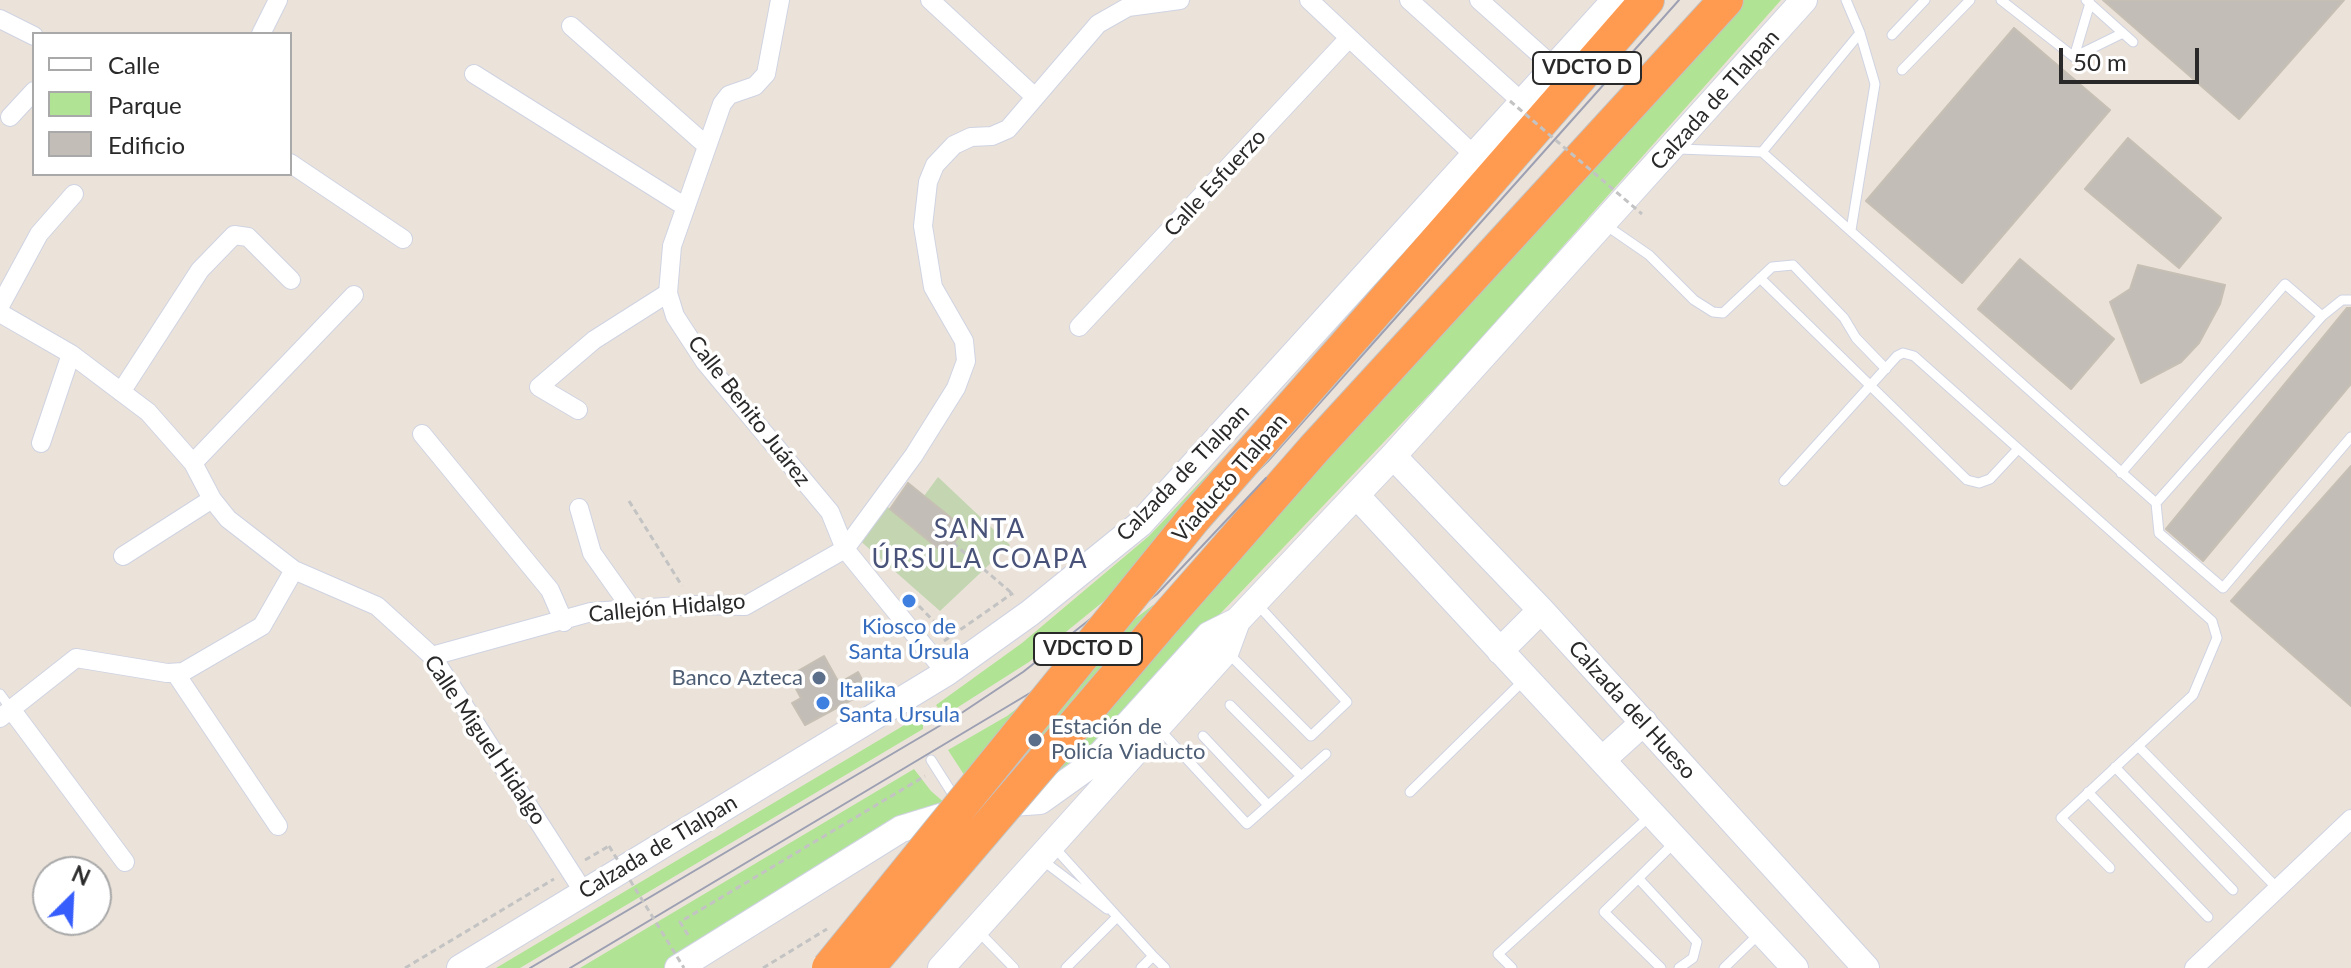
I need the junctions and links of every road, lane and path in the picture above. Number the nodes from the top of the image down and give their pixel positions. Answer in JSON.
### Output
{"nodes":[{"id":1,"x":278,"y":0,"type":"edge"},
{"id":2,"x":780,"y":0,"type":"edge"},
{"id":3,"x":930,"y":0,"type":"edge"},
{"id":4,"x":1180,"y":0,"type":"edge"},
{"id":5,"x":1309,"y":0,"type":"edge"},
{"id":6,"x":1409,"y":0,"type":"edge"},
{"id":7,"x":1479,"y":0,"type":"edge"},
{"id":8,"x":1615,"y":0,"type":"edge"},
{"id":9,"x":1647,"y":0,"type":"edge"},
{"id":10,"x":1726,"y":0,"type":"edge"},
{"id":11,"x":1804,"y":0,"type":"edge"},
{"id":12,"x":1846,"y":0,"type":"edge"},
{"id":13,"x":1925,"y":0,"type":"edge"},
{"id":14,"x":1970,"y":0,"type":"edge"},
{"id":15,"x":2001,"y":0,"type":"edge"},
{"id":16,"x":2088,"y":2,"type":"edge"},
{"id":17,"x":0,"y":19,"type":"edge"},
{"id":18,"x":571,"y":26,"type":"dead end"},
{"id":19,"x":262,"y":32,"type":"edge"},
{"id":20,"x":1860,"y":33,"type":"junction"},
{"id":21,"x":2123,"y":33,"type":"junction"},
{"id":22,"x":32,"y":35,"type":"edge"},
{"id":23,"x":1892,"y":35,"type":"dead end"},
{"id":24,"x":1349,"y":38,"type":"junction"},
{"id":25,"x":2133,"y":42,"type":"dead end"},
{"id":26,"x":2074,"y":57,"type":"junction"},
{"id":27,"x":1554,"y":67,"type":"junction"},
{"id":28,"x":1902,"y":70,"type":"dead end"},
{"id":29,"x":474,"y":74,"type":"dead end"},
{"id":30,"x":32,"y":93,"type":"edge"},
{"id":31,"x":1035,"y":97,"type":"junction"},
{"id":32,"x":1516,"y":101,"type":"junction"},
{"id":33,"x":10,"y":117,"type":"dead end"},
{"id":34,"x":707,"y":146,"type":"junction"},
{"id":35,"x":1671,"y":148,"type":"junction"},
{"id":36,"x":1762,"y":152,"type":"junction"},
{"id":37,"x":1474,"y":155,"type":"junction"},
{"id":38,"x":292,"y":164,"type":"edge"},
{"id":39,"x":74,"y":194,"type":"dead end"},
{"id":40,"x":684,"y":206,"type":"junction"},
{"id":41,"x":1642,"y":214,"type":"dead end"},
{"id":42,"x":1604,"y":224,"type":"junction"},
{"id":43,"x":1851,"y":230,"type":"junction"},
{"id":44,"x":403,"y":239,"type":"dead end"},
{"id":45,"x":1760,"y":278,"type":"junction"},
{"id":46,"x":291,"y":280,"type":"dead end"},
{"id":47,"x":668,"y":293,"type":"junction"},
{"id":48,"x":354,"y":295,"type":"dead end"},
{"id":49,"x":2351,"y":300,"type":"edge"},
{"id":50,"x":0,"y":306,"type":"edge"},
{"id":51,"x":0,"y":313,"type":"edge"},
{"id":52,"x":2322,"y":316,"type":"junction"},
{"id":53,"x":1079,"y":327,"type":"dead end"},
{"id":54,"x":71,"y":354,"type":"junction"},
{"id":55,"x":1886,"y":369,"type":"junction"},
{"id":56,"x":1871,"y":385,"type":"junction"},
{"id":57,"x":121,"y":392,"type":"junction"},
{"id":58,"x":578,"y":410,"type":"dead end"},
{"id":59,"x":422,"y":434,"type":"dead end"},
{"id":60,"x":2351,"y":437,"type":"edge"},
{"id":61,"x":41,"y":443,"type":"dead end"},
{"id":62,"x":2018,"y":449,"type":"junction"},
{"id":63,"x":1393,"y":456,"type":"junction"},
{"id":64,"x":193,"y":463,"type":"junction"},
{"id":65,"x":2121,"y":473,"type":"junction"},
{"id":66,"x":1784,"y":481,"type":"dead end"},
{"id":67,"x":1356,"y":495,"type":"junction"},
{"id":68,"x":212,"y":499,"type":"junction"},
{"id":69,"x":629,"y":501,"type":"dead end"},
{"id":70,"x":2156,"y":503,"type":"junction"},
{"id":71,"x":579,"y":508,"type":"dead end"},
{"id":72,"x":953,"y":543,"type":"dead end"},
{"id":73,"x":845,"y":549,"type":"junction"},
{"id":74,"x":123,"y":556,"type":"dead end"},
{"id":75,"x":294,"y":570,"type":"junction"},
{"id":76,"x":686,"y":593,"type":"dead end"},
{"id":77,"x":1021,"y":603,"type":"junction"},
{"id":78,"x":919,"y":606,"type":"dead end"},
{"id":79,"x":1541,"y":610,"type":"junction"},
{"id":80,"x":633,"y":611,"type":"junction"},
{"id":81,"x":1246,"y":612,"type":"junction"},
{"id":82,"x":564,"y":622,"type":"junction"},
{"id":83,"x":949,"y":637,"type":"junction"},
{"id":84,"x":1226,"y":651,"type":"junction"},
{"id":85,"x":1500,"y":651,"type":"junction"},
{"id":86,"x":929,"y":652,"type":"junction"},
{"id":87,"x":432,"y":656,"type":"junction"},
{"id":88,"x":946,"y":673,"type":"junction"},
{"id":89,"x":176,"y":674,"type":"junction"},
{"id":90,"x":1526,"y":679,"type":"junction"},
{"id":91,"x":1230,"y":705,"type":"dead end"},
{"id":92,"x":4,"y":707,"type":"edge"},
{"id":93,"x":1644,"y":722,"type":"junction"},
{"id":94,"x":1157,"y":727,"type":"junction"},
{"id":95,"x":1203,"y":736,"type":"dead end"},
{"id":96,"x":2138,"y":746,"type":"junction"},
{"id":97,"x":1326,"y":754,"type":"dead end"},
{"id":98,"x":931,"y":760,"type":"dead end"},
{"id":99,"x":1602,"y":760,"type":"junction"},
{"id":100,"x":2115,"y":767,"type":"junction"},
{"id":101,"x":1301,"y":776,"type":"junction"},
{"id":102,"x":923,"y":777,"type":"dead end"},
{"id":103,"x":1410,"y":792,"type":"dead end"},
{"id":104,"x":2088,"y":792,"type":"junction"},
{"id":105,"x":1268,"y":805,"type":"junction"},
{"id":106,"x":962,"y":810,"type":"junction"},
{"id":107,"x":1652,"y":814,"type":"junction"},
{"id":108,"x":2351,"y":819,"type":"edge"},
{"id":109,"x":278,"y":826,"type":"dead end"},
{"id":110,"x":1677,"y":840,"type":"junction"},
{"id":111,"x":1045,"y":851,"type":"junction"},
{"id":112,"x":125,"y":862,"type":"dead end"},
{"id":113,"x":2110,"y":868,"type":"dead end"},
{"id":114,"x":1639,"y":879,"type":"junction"},
{"id":115,"x":577,"y":880,"type":"junction"},
{"id":116,"x":2278,"y":889,"type":"junction"},
{"id":117,"x":2233,"y":890,"type":"dead end"},
{"id":118,"x":1107,"y":909,"type":"junction"},
{"id":119,"x":2208,"y":917,"type":"dead end"},
{"id":120,"x":1116,"y":918,"type":"junction"},
{"id":121,"x":976,"y":929,"type":"junction"},
{"id":122,"x":1763,"y":931,"type":"junction"},
{"id":123,"x":694,"y":945,"type":"dead end"},
{"id":124,"x":1153,"y":956,"type":"junction"},
{"id":125,"x":681,"y":961,"type":"edge"},
{"id":126,"x":405,"y":968,"type":"edge"},
{"id":127,"x":460,"y":968,"type":"edge"},
{"id":128,"x":829,"y":968,"type":"edge"},
{"id":129,"x":867,"y":968,"type":"edge"},
{"id":130,"x":941,"y":968,"type":"edge"},
{"id":131,"x":1014,"y":968,"type":"edge"},
{"id":132,"x":1066,"y":968,"type":"edge"},
{"id":133,"x":1141,"y":968,"type":"edge"},
{"id":134,"x":1165,"y":968,"type":"edge"},
{"id":135,"x":1512,"y":968,"type":"edge"},
{"id":136,"x":1661,"y":968,"type":"edge"},
{"id":137,"x":1679,"y":968,"type":"edge"},
{"id":138,"x":1724,"y":968,"type":"edge"},
{"id":139,"x":1795,"y":968,"type":"edge"},
{"id":140,"x":1866,"y":968,"type":"edge"},
{"id":141,"x":2194,"y":968,"type":"edge"}],
"edges":[{"from":1,"to":19,"type":"street"},
{"from":2,"to":34,"type":"street","name":"Calle Benito Juárez"},
{"from":3,"to":31,"type":"street"},
{"from":4,"to":31,"type":"street"},
{"from":5,"to":24,"type":"street"},
{"from":6,"to":32,"type":"street"},
{"from":7,"to":27,"type":"street"},
{"from":8,"to":27,"type":"main road","name":"Calzada de Tlalpan"},
{"from":9,"to":128,"type":"highway","name":"Viaducto Tlalpan","number":"VDCTO D","bridge":true},
{"from":10,"to":129,"type":"highway","name":"Viaducto Tlalpan","number":"VDCTO D","bridge":true},
{"from":11,"to":35,"type":"main road","name":"Calzada de Tlalpan"},
{"from":12,"to":20,"type":"lane"},
{"from":13,"to":23,"type":"lane"},
{"from":14,"to":28,"type":"lane"},
{"from":15,"to":26,"type":"lane"},
{"from":16,"to":21,"type":"lane"},
{"from":16,"to":26,"type":"lane"},
{"from":17,"to":22,"type":"street"},
{"from":18,"to":34,"type":"street"},
{"from":20,"to":36,"type":"lane"},
{"from":20,"to":43,"type":"lane"},
{"from":21,"to":25,"type":"lane"},
{"from":21,"to":26,"type":"lane"},
{"from":24,"to":37,"type":"street"},
{"from":24,"to":53,"type":"street","name":"Calle Esfuerzo"},
{"from":27,"to":32,"type":"main road","name":"Calzada de Tlalpan"},
{"from":29,"to":40,"type":"street"},
{"from":30,"to":33,"type":"street"},
{"from":31,"to":73,"type":"street"},
{"from":32,"to":37,"type":"main road","name":"Calzada de Tlalpan"},
{"from":32,"to":41,"type":"path","bridge":true},
{"from":34,"to":40,"type":"street","name":"Calle Benito Juárez"},
{"from":35,"to":36,"type":"lane"},
{"from":35,"to":42,"type":"main road","name":"Calzada de Tlalpan"},
{"from":36,"to":43,"type":"lane"},
{"from":37,"to":77,"type":"main road","name":"Calzada de Tlalpan"},
{"from":38,"to":44,"type":"street"},
{"from":39,"to":50,"type":"street"},
{"from":40,"to":47,"type":"street","name":"Calle Benito Juárez"},
{"from":42,"to":45,"type":"lane"},
{"from":42,"to":63,"type":"main road","name":"Calzada de Tlalpan"},
{"from":43,"to":65,"type":"lane"},
{"from":45,"to":55,"type":"lane"},
{"from":45,"to":56,"type":"lane"},
{"from":46,"to":57,"type":"street"},
{"from":47,"to":58,"type":"street"},
{"from":47,"to":73,"type":"street","name":"Calle Benito Juárez"},
{"from":48,"to":64,"type":"street"},
{"from":49,"to":52,"type":"lane"},
{"from":51,"to":54,"type":"street","name":"Calle Miguel Hidalgo"},
{"from":52,"to":65,"type":"lane"},
{"from":52,"to":70,"type":"lane"},
{"from":54,"to":57,"type":"street","name":"Calle Miguel Hidalgo"},
{"from":54,"to":61,"type":"street"},
{"from":55,"to":56,"type":"lane"},
{"from":55,"to":62,"type":"lane"},
{"from":56,"to":62,"type":"lane"},
{"from":56,"to":66,"type":"lane"},
{"from":57,"to":64,"type":"street","name":"Calle Miguel Hidalgo"},
{"from":59,"to":82,"type":"street"},
{"from":60,"to":70,"type":"lane"},
{"from":62,"to":96,"type":"lane"},
{"from":63,"to":67,"type":"main road","name":"Calzada de Tlalpan"},
{"from":63,"to":79,"type":"main road","name":"Calzada del Hueso"},
{"from":64,"to":68,"type":"street","name":"Calle Miguel Hidalgo"},
{"from":65,"to":70,"type":"lane"},
{"from":67,"to":81,"type":"main road","name":"Calzada de Tlalpan"},
{"from":67,"to":85,"type":"main road"},
{"from":68,"to":74,"type":"street"},
{"from":68,"to":75,"type":"street","name":"Calle Miguel Hidalgo"},
{"from":69,"to":76,"type":"path"},
{"from":71,"to":80,"type":"street"},
{"from":72,"to":77,"type":"path"},
{"from":73,"to":80,"type":"street","name":"Callejón Hidalgo"},
{"from":73,"to":86,"type":"street","name":"Calle Benito Juárez"},
{"from":75,"to":87,"type":"street","name":"Calle Miguel Hidalgo"},
{"from":75,"to":89,"type":"street"},
{"from":77,"to":83,"type":"path"},
{"from":77,"to":88,"type":"main road","name":"Calzada de Tlalpan"},
{"from":78,"to":83,"type":"path"},
{"from":79,"to":85,"type":"main road"},
{"from":79,"to":93,"type":"main road","name":"Calzada del Hueso"},
{"from":80,"to":82,"type":"street","name":"Callejón Hidalgo"},
{"from":81,"to":84,"type":"main road"},
{"from":81,"to":84,"type":"lane"},
{"from":81,"to":106,"type":"main road","name":"Calzada de Tlalpan"},
{"from":82,"to":87,"type":"street","name":"Callejón Hidalgo"},
{"from":83,"to":86,"type":"path"},
{"from":84,"to":94,"type":"main road"},
{"from":85,"to":90,"type":"main road"},
{"from":86,"to":88,"type":"street","name":"Calle Benito Juárez"},
{"from":87,"to":115,"type":"street","name":"Calle Miguel Hidalgo"},
{"from":88,"to":115,"type":"main road","name":"Calzada de Tlalpan"},
{"from":89,"to":92,"type":"street"},
{"from":89,"to":109,"type":"street"},
{"from":90,"to":99,"type":"main road"},
{"from":90,"to":103,"type":"lane"},
{"from":91,"to":101,"type":"lane"},
{"from":92,"to":112,"type":"street"},
{"from":93,"to":99,"type":"main road"},
{"from":93,"to":140,"type":"main road","name":"Calzada del Hueso"},
{"from":94,"to":105,"type":"lane"},
{"from":94,"to":111,"type":"main road"},
{"from":95,"to":105,"type":"lane"},
{"from":96,"to":100,"type":"lane"},
{"from":96,"to":116,"type":"lane"},
{"from":97,"to":101,"type":"lane"},
{"from":98,"to":106,"type":"lane"},
{"from":99,"to":107,"type":"main road"},
{"from":100,"to":104,"type":"lane"},
{"from":100,"to":117,"type":"lane"},
{"from":101,"to":105,"type":"lane"},
{"from":102,"to":123,"type":"path"},
{"from":104,"to":113,"type":"lane"},
{"from":104,"to":119,"type":"lane"},
{"from":106,"to":125,"type":"main road","name":"Calzada de Tlalpan"},
{"from":107,"to":110,"type":"main road"},
{"from":107,"to":135,"type":"lane"},
{"from":108,"to":116,"type":"street"},
{"from":110,"to":114,"type":"lane"},
{"from":110,"to":122,"type":"main road"},
{"from":111,"to":118,"type":"lane"},
{"from":111,"to":118,"type":"lane"},
{"from":111,"to":121,"type":"main road"},
{"from":114,"to":136,"type":"lane"},
{"from":114,"to":137,"type":"lane"},
{"from":115,"to":125,"type":"path","bridge":true},
{"from":115,"to":126,"type":"path"},
{"from":115,"to":127,"type":"main road","name":"Calzada de Tlalpan"},
{"from":116,"to":141,"type":"street"},
{"from":118,"to":120,"type":"lane"},
{"from":120,"to":124,"type":"lane"},
{"from":120,"to":132,"type":"lane"},
{"from":121,"to":130,"type":"main road"},
{"from":121,"to":131,"type":"lane"},
{"from":122,"to":138,"type":"lane"},
{"from":122,"to":139,"type":"main road"},
{"from":124,"to":133,"type":"lane"},
{"from":124,"to":134,"type":"lane"}]}
